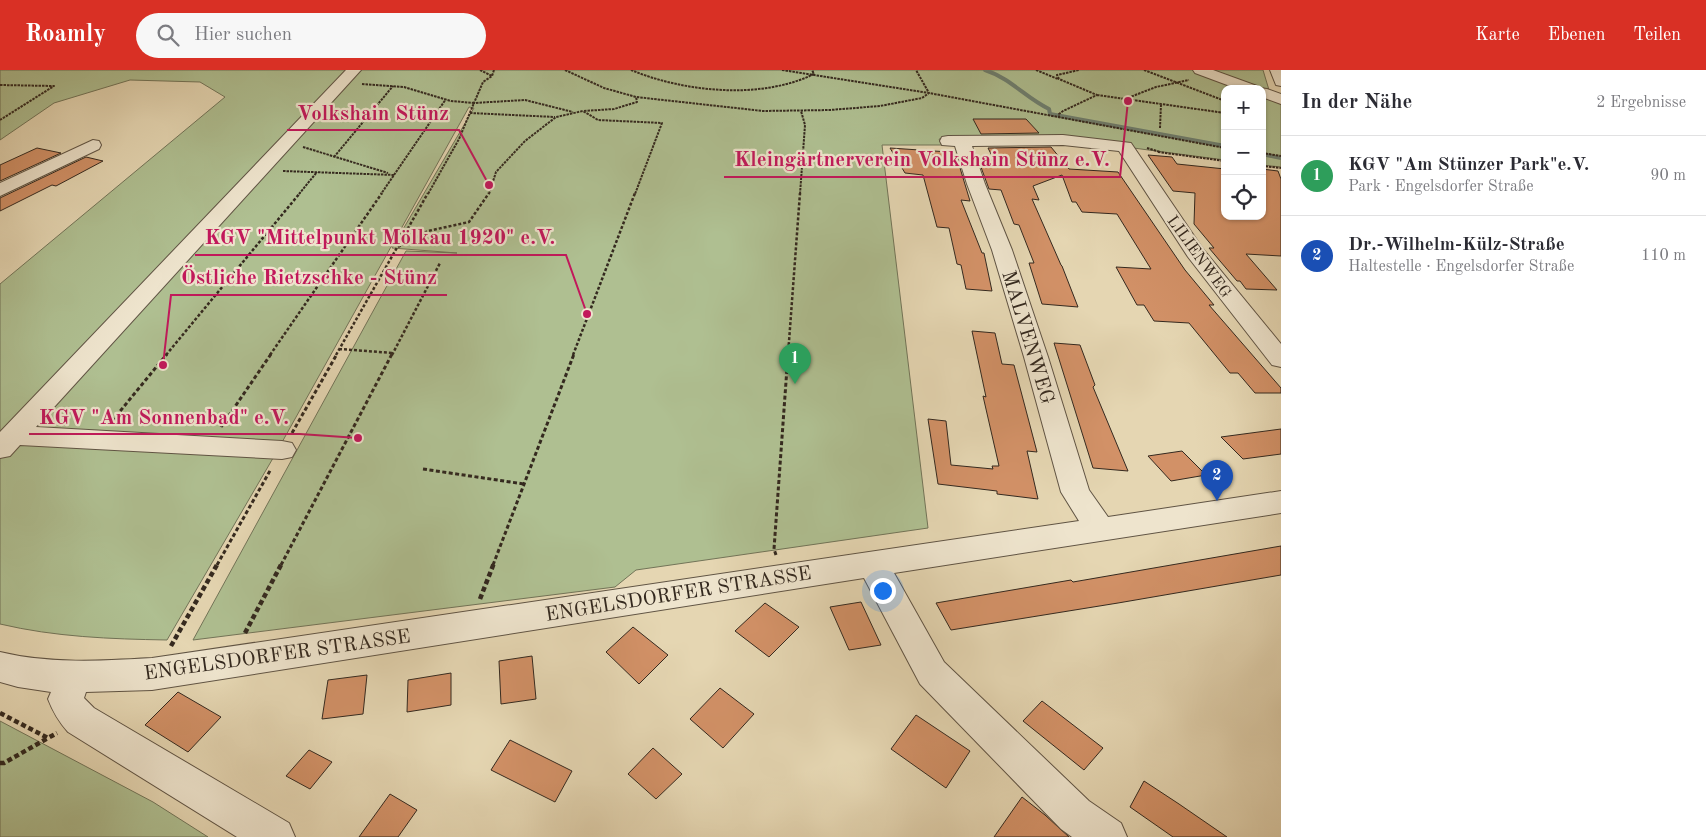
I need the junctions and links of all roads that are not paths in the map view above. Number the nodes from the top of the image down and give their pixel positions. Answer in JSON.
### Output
{"nodes":[{"id":1,"x":1277,"y":70,"type":"edge"},
{"id":2,"x":1197,"y":74,"type":"edge"},
{"id":3,"x":348,"y":77,"type":"edge"},
{"id":4,"x":1281,"y":82,"type":"edge"},
{"id":5,"x":1237,"y":85,"type":"edge"},
{"id":6,"x":1266,"y":93,"type":"edge"},
{"id":7,"x":1281,"y":99,"type":"edge"},
{"id":8,"x":93,"y":145,"type":"dead end"},
{"id":9,"x":1125,"y":147,"type":"joint"},
{"id":10,"x":0,"y":190,"type":"edge"},
{"id":11,"x":1281,"y":360,"type":"edge"},
{"id":12,"x":7,"y":442,"type":"edge"},
{"id":13,"x":276,"y":461,"type":"road end"},
{"id":14,"x":1281,"y":502,"type":"edge"},
{"id":15,"x":1100,"y":529,"type":"junction"},
{"id":16,"x":872,"y":564,"type":"junction"},
{"id":17,"x":0,"y":667,"type":"edge"},
{"id":18,"x":74,"y":678,"type":"junction"},
{"id":19,"x":275,"y":837,"type":"edge"},
{"id":20,"x":1107,"y":837,"type":"edge"}],
"edges":[{"from":1,"to":4,"type":"street"},
{"from":2,"to":5,"type":"street"},
{"from":3,"to":12,"type":"street"},
{"from":6,"to":7,"type":"street"},
{"from":8,"to":10,"type":"street"},
{"from":9,"to":11,"type":"street","name":"LILIENWEG"},
{"from":9,"to":15,"type":"street","name":"MALVENWEG"},
{"from":12,"to":13,"type":"street"},
{"from":14,"to":15,"type":"street","name":"ENGELSDORFER STRASSE"},
{"from":15,"to":16,"type":"street","name":"ENGELSDORFER STRASSE"},
{"from":16,"to":18,"type":"street","name":"ENGELSDORFER STRASSE"},
{"from":16,"to":20,"type":"street"},
{"from":17,"to":18,"type":"street","name":"ENGELSDORFER STRASSE"},
{"from":18,"to":19,"type":"street"}]}
